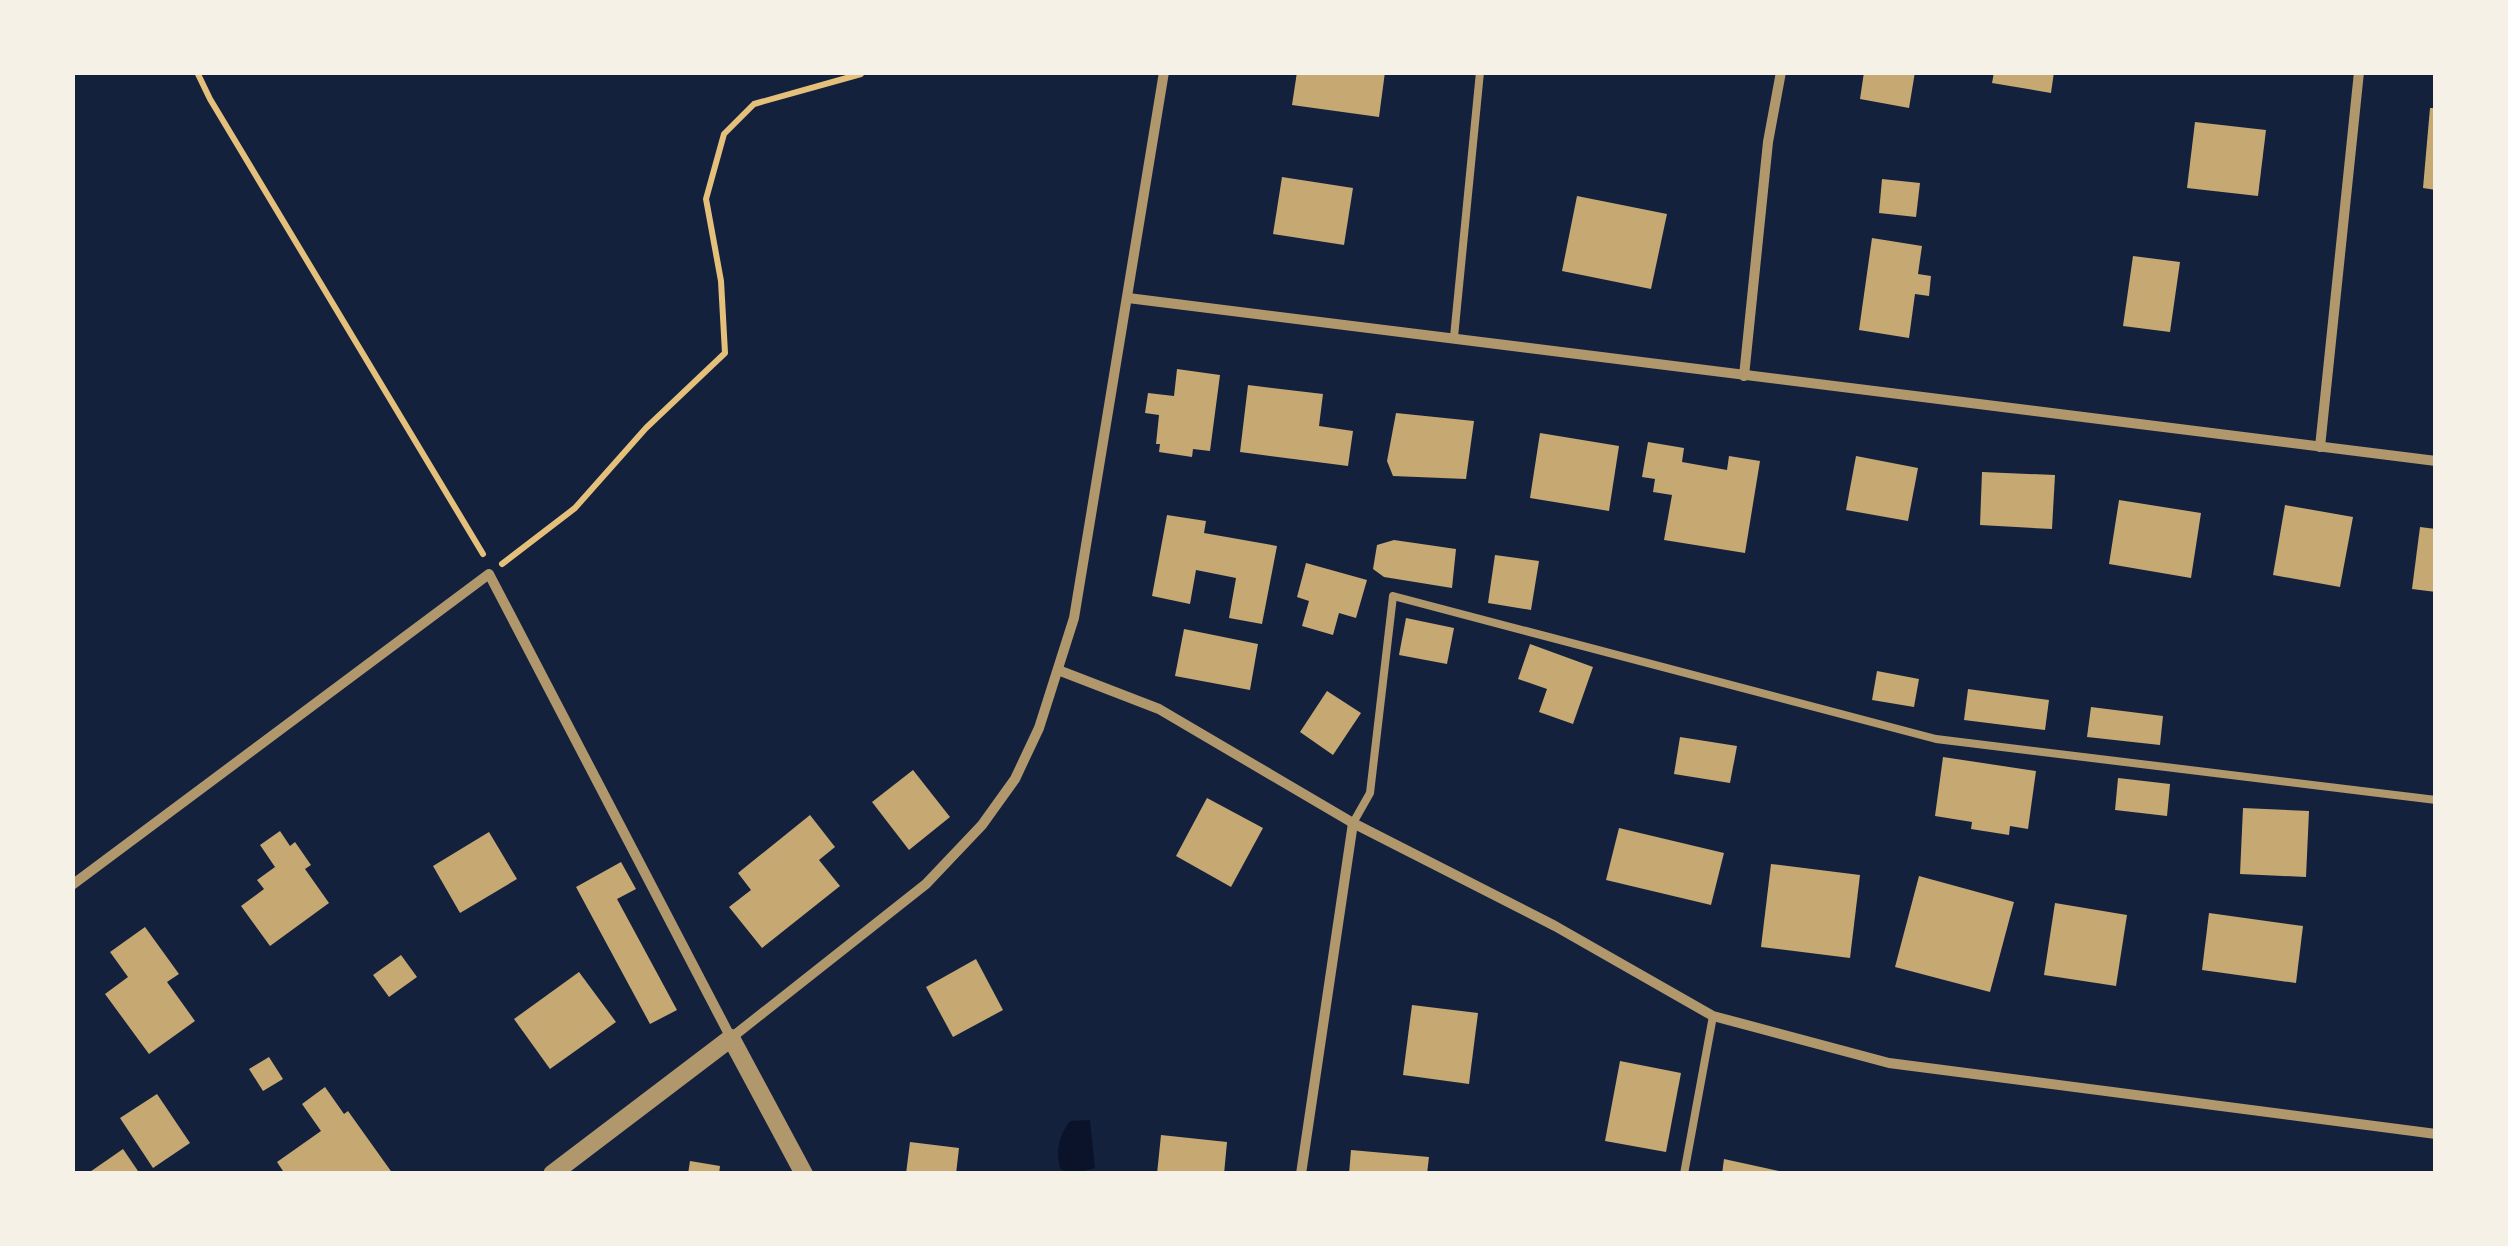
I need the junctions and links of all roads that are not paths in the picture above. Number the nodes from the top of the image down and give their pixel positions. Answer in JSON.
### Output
{"nodes":[{"id":1,"x":1164,"y":72,"type":"edge"},
{"id":2,"x":1480,"y":72,"type":"edge"},
{"id":3,"x":1782,"y":72,"type":"edge"},
{"id":4,"x":2360,"y":72,"type":"edge"},
{"id":5,"x":1128,"y":298,"type":"junction"},
{"id":6,"x":1454,"y":337,"type":"junction"},
{"id":7,"x":1744,"y":376,"type":"junction"},
{"id":8,"x":2320,"y":447,"type":"junction"},
{"id":9,"x":2436,"y":461,"type":"edge"},
{"id":10,"x":1058,"y":670,"type":"junction"},
{"id":11,"x":2436,"y":800,"type":"edge"},
{"id":12,"x":1353,"y":823,"type":"junction"},
{"id":13,"x":72,"y":885,"type":"edge"},
{"id":14,"x":1714,"y":1016,"type":"junction"},
{"id":15,"x":732,"y":1038,"type":"junction"},
{"id":16,"x":2436,"y":1134,"type":"edge"},
{"id":17,"x":552,"y":1174,"type":"edge"},
{"id":18,"x":804,"y":1174,"type":"edge"},
{"id":19,"x":1301,"y":1174,"type":"edge"},
{"id":20,"x":1684,"y":1174,"type":"edge"}],
"edges":[{"from":1,"to":5,"type":"street"},
{"from":2,"to":6,"type":"lane"},
{"from":3,"to":7,"type":"street"},
{"from":4,"to":8,"type":"street"},
{"from":5,"to":6,"type":"street"},
{"from":5,"to":10,"type":"street"},
{"from":6,"to":7,"type":"street"},
{"from":7,"to":8,"type":"street"},
{"from":8,"to":9,"type":"street"},
{"from":10,"to":12,"type":"street"},
{"from":10,"to":15,"type":"street"},
{"from":11,"to":12,"type":"lane"},
{"from":12,"to":14,"type":"street"},
{"from":12,"to":19,"type":"street"},
{"from":13,"to":15,"type":"street"},
{"from":14,"to":16,"type":"street"},
{"from":14,"to":20,"type":"lane"},
{"from":15,"to":17,"type":"street"},
{"from":15,"to":18,"type":"street"}]}
